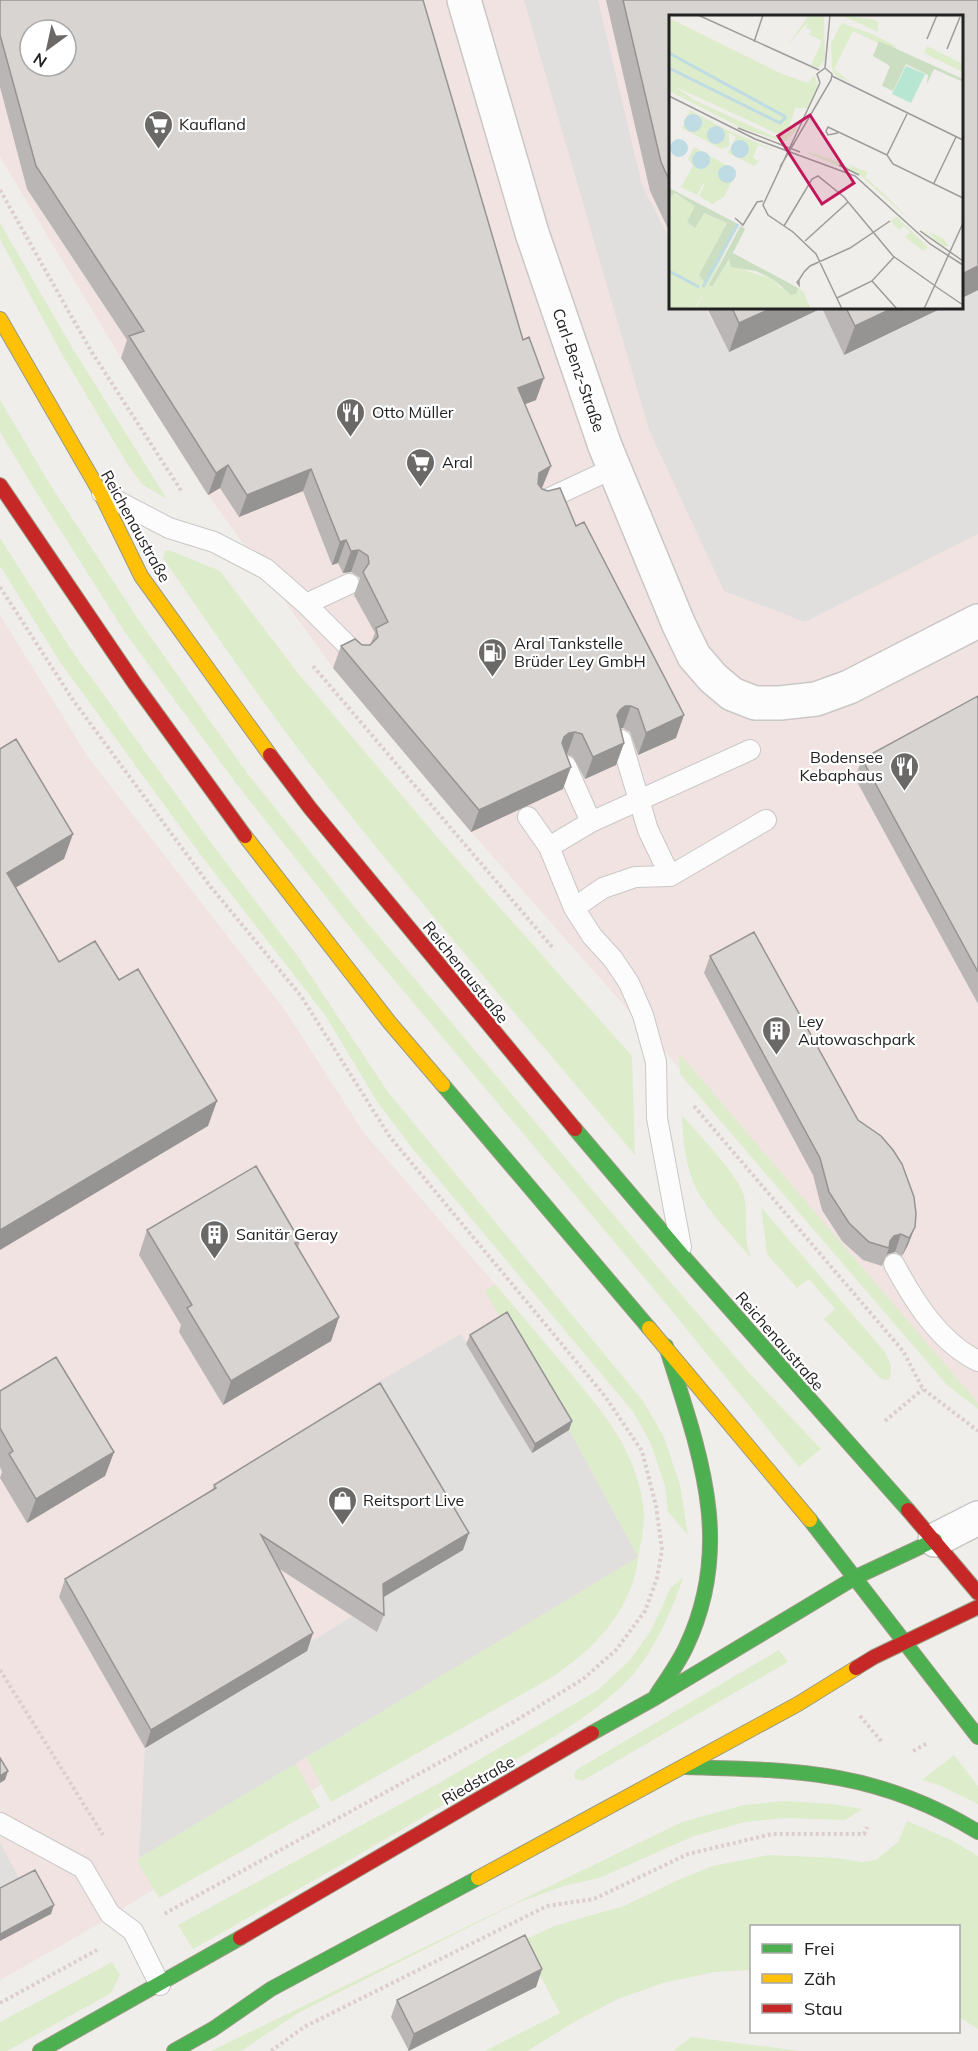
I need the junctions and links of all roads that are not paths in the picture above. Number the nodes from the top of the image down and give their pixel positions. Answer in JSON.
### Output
{"nodes":[{"id":1,"x":464,"y":0,"type":"edge"},
{"id":2,"x":0,"y":319,"type":"edge"},
{"id":3,"x":614,"y":468,"type":"junction"},
{"id":4,"x":0,"y":485,"type":"edge"},
{"id":5,"x":100,"y":492,"type":"junction"},
{"id":6,"x":541,"y":502,"type":"edge"},
{"id":7,"x":349,"y":584,"type":"dead end"},
{"id":8,"x":306,"y":604,"type":"junction"},
{"id":9,"x":978,"y":621,"type":"edge"},
{"id":10,"x":358,"y":656,"type":"edge"},
{"id":11,"x":621,"y":740,"type":"edge"},
{"id":12,"x":750,"y":750,"type":"dead end"},
{"id":13,"x":566,"y":766,"type":"edge"},
{"id":14,"x":640,"y":801,"type":"junction"},
{"id":15,"x":528,"y":817,"type":"edge"},
{"id":16,"x":766,"y":820,"type":"dead end"},
{"id":17,"x":591,"y":822,"type":"junction"},
{"id":18,"x":549,"y":847,"type":"junction"},
{"id":19,"x":670,"y":876,"type":"junction"},
{"id":20,"x":574,"y":908,"type":"junction"},
{"id":21,"x":682,"y":1256,"type":"junction"},
{"id":22,"x":894,"y":1264,"type":"dead end"},
{"id":23,"x":666,"y":1346,"type":"junction"},
{"id":24,"x":978,"y":1361,"type":"edge"},
{"id":25,"x":978,"y":1518,"type":"edge"},
{"id":26,"x":935,"y":1540,"type":"junction"},
{"id":27,"x":856,"y":1577,"type":"junction"},
{"id":28,"x":978,"y":1593,"type":"edge"},
{"id":29,"x":978,"y":1607,"type":"edge"},
{"id":30,"x":905,"y":1641,"type":"junction"},
{"id":31,"x":655,"y":1698,"type":"junction"},
{"id":32,"x":978,"y":1737,"type":"edge"},
{"id":33,"x":683,"y":1767,"type":"junction"},
{"id":34,"x":0,"y":1823,"type":"edge"},
{"id":35,"x":978,"y":1832,"type":"edge"},
{"id":36,"x":160,"y":1985,"type":"junction"},
{"id":37,"x":40,"y":2051,"type":"edge"},
{"id":38,"x":174,"y":2051,"type":"edge"}],
"edges":[{"from":1,"to":3,"type":"street","name":"Carl-Benz-Straße"},
{"from":2,"to":5,"type":"main road","name":"Reichenaustraße"},
{"from":3,"to":6,"type":"lane"},
{"from":3,"to":9,"type":"street","name":"Carl-Benz-Straße"},
{"from":4,"to":23,"type":"main road"},
{"from":5,"to":8,"type":"lane"},
{"from":5,"to":21,"type":"main road","name":"Reichenaustraße"},
{"from":7,"to":8,"type":"lane"},
{"from":8,"to":10,"type":"lane"},
{"from":11,"to":14,"type":"lane"},
{"from":12,"to":14,"type":"lane"},
{"from":13,"to":17,"type":"lane"},
{"from":14,"to":17,"type":"lane"},
{"from":14,"to":19,"type":"lane"},
{"from":15,"to":18,"type":"lane"},
{"from":16,"to":19,"type":"lane"},
{"from":17,"to":18,"type":"lane"},
{"from":18,"to":20,"type":"lane"},
{"from":19,"to":20,"type":"lane"},
{"from":20,"to":21,"type":"lane"},
{"from":21,"to":26,"type":"main road","name":"Reichenaustraße"},
{"from":22,"to":24,"type":"lane"},
{"from":23,"to":27,"type":"main road"},
{"from":23,"to":31,"type":"main road"},
{"from":25,"to":26,"type":"street"},
{"from":26,"to":27,"type":"main road","name":"Riedstraße"},
{"from":26,"to":28,"type":"main road","name":"Reichenaustraße"},
{"from":27,"to":30,"type":"main road"},
{"from":27,"to":31,"type":"main road","name":"Riedstraße"},
{"from":29,"to":30,"type":"main road"},
{"from":30,"to":32,"type":"main road"},
{"from":30,"to":33,"type":"main road"},
{"from":31,"to":36,"type":"main road","name":"Riedstraße"},
{"from":33,"to":35,"type":"main road"},
{"from":33,"to":38,"type":"main road"},
{"from":34,"to":36,"type":"lane"},
{"from":36,"to":37,"type":"main road","name":"Riedstraße"}]}
